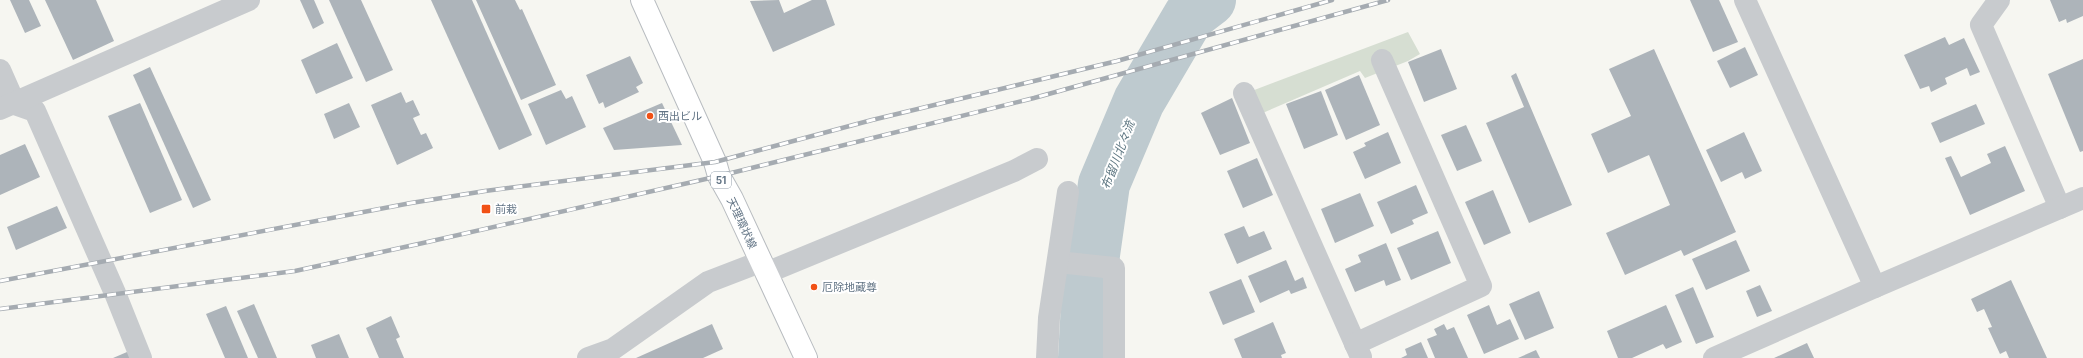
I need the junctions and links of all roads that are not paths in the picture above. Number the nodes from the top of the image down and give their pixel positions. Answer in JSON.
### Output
{"nodes":[{"id":1,"x":249,"y":0,"type":"edge"},
{"id":2,"x":642,"y":0,"type":"edge"},
{"id":3,"x":1745,"y":0,"type":"edge"},
{"id":4,"x":1999,"y":0,"type":"edge"},
{"id":5,"x":1382,"y":60,"type":"dead end"},
{"id":6,"x":0,"y":70,"type":"edge"},
{"id":7,"x":1244,"y":93,"type":"dead end"},
{"id":8,"x":8,"y":106,"type":"edge"},
{"id":9,"x":1037,"y":159,"type":"dead end"},
{"id":10,"x":1068,"y":192,"type":"dead end"},
{"id":11,"x":2083,"y":198,"type":"edge"},
{"id":12,"x":2060,"y":208,"type":"junction"},
{"id":13,"x":1058,"y":262,"type":"junction"},
{"id":14,"x":763,"y":267,"type":"junction"},
{"id":15,"x":1875,"y":287,"type":"junction"},
{"id":16,"x":1358,"y":351,"type":"edge"},
{"id":17,"x":141,"y":358,"type":"edge"},
{"id":18,"x":588,"y":358,"type":"edge"},
{"id":19,"x":806,"y":358,"type":"edge"},
{"id":20,"x":1047,"y":358,"type":"edge"},
{"id":21,"x":1114,"y":358,"type":"edge"},
{"id":22,"x":1714,"y":358,"type":"edge"}],
"edges":[{"from":1,"to":8,"type":"street"},
{"from":2,"to":14,"type":"main road","name":"天理環状線","number":"51"},
{"from":3,"to":15,"type":"street"},
{"from":4,"to":12,"type":"street"},
{"from":5,"to":16,"type":"street"},
{"from":6,"to":8,"type":"street"},
{"from":7,"to":16,"type":"street"},
{"from":8,"to":17,"type":"street"},
{"from":9,"to":14,"type":"street"},
{"from":10,"to":13,"type":"street"},
{"from":11,"to":12,"type":"street"},
{"from":12,"to":15,"type":"street"},
{"from":13,"to":20,"type":"street"},
{"from":13,"to":21,"type":"street"},
{"from":14,"to":18,"type":"street"},
{"from":14,"to":19,"type":"main road","name":"天理環状線","number":"51"},
{"from":15,"to":22,"type":"street"}]}
